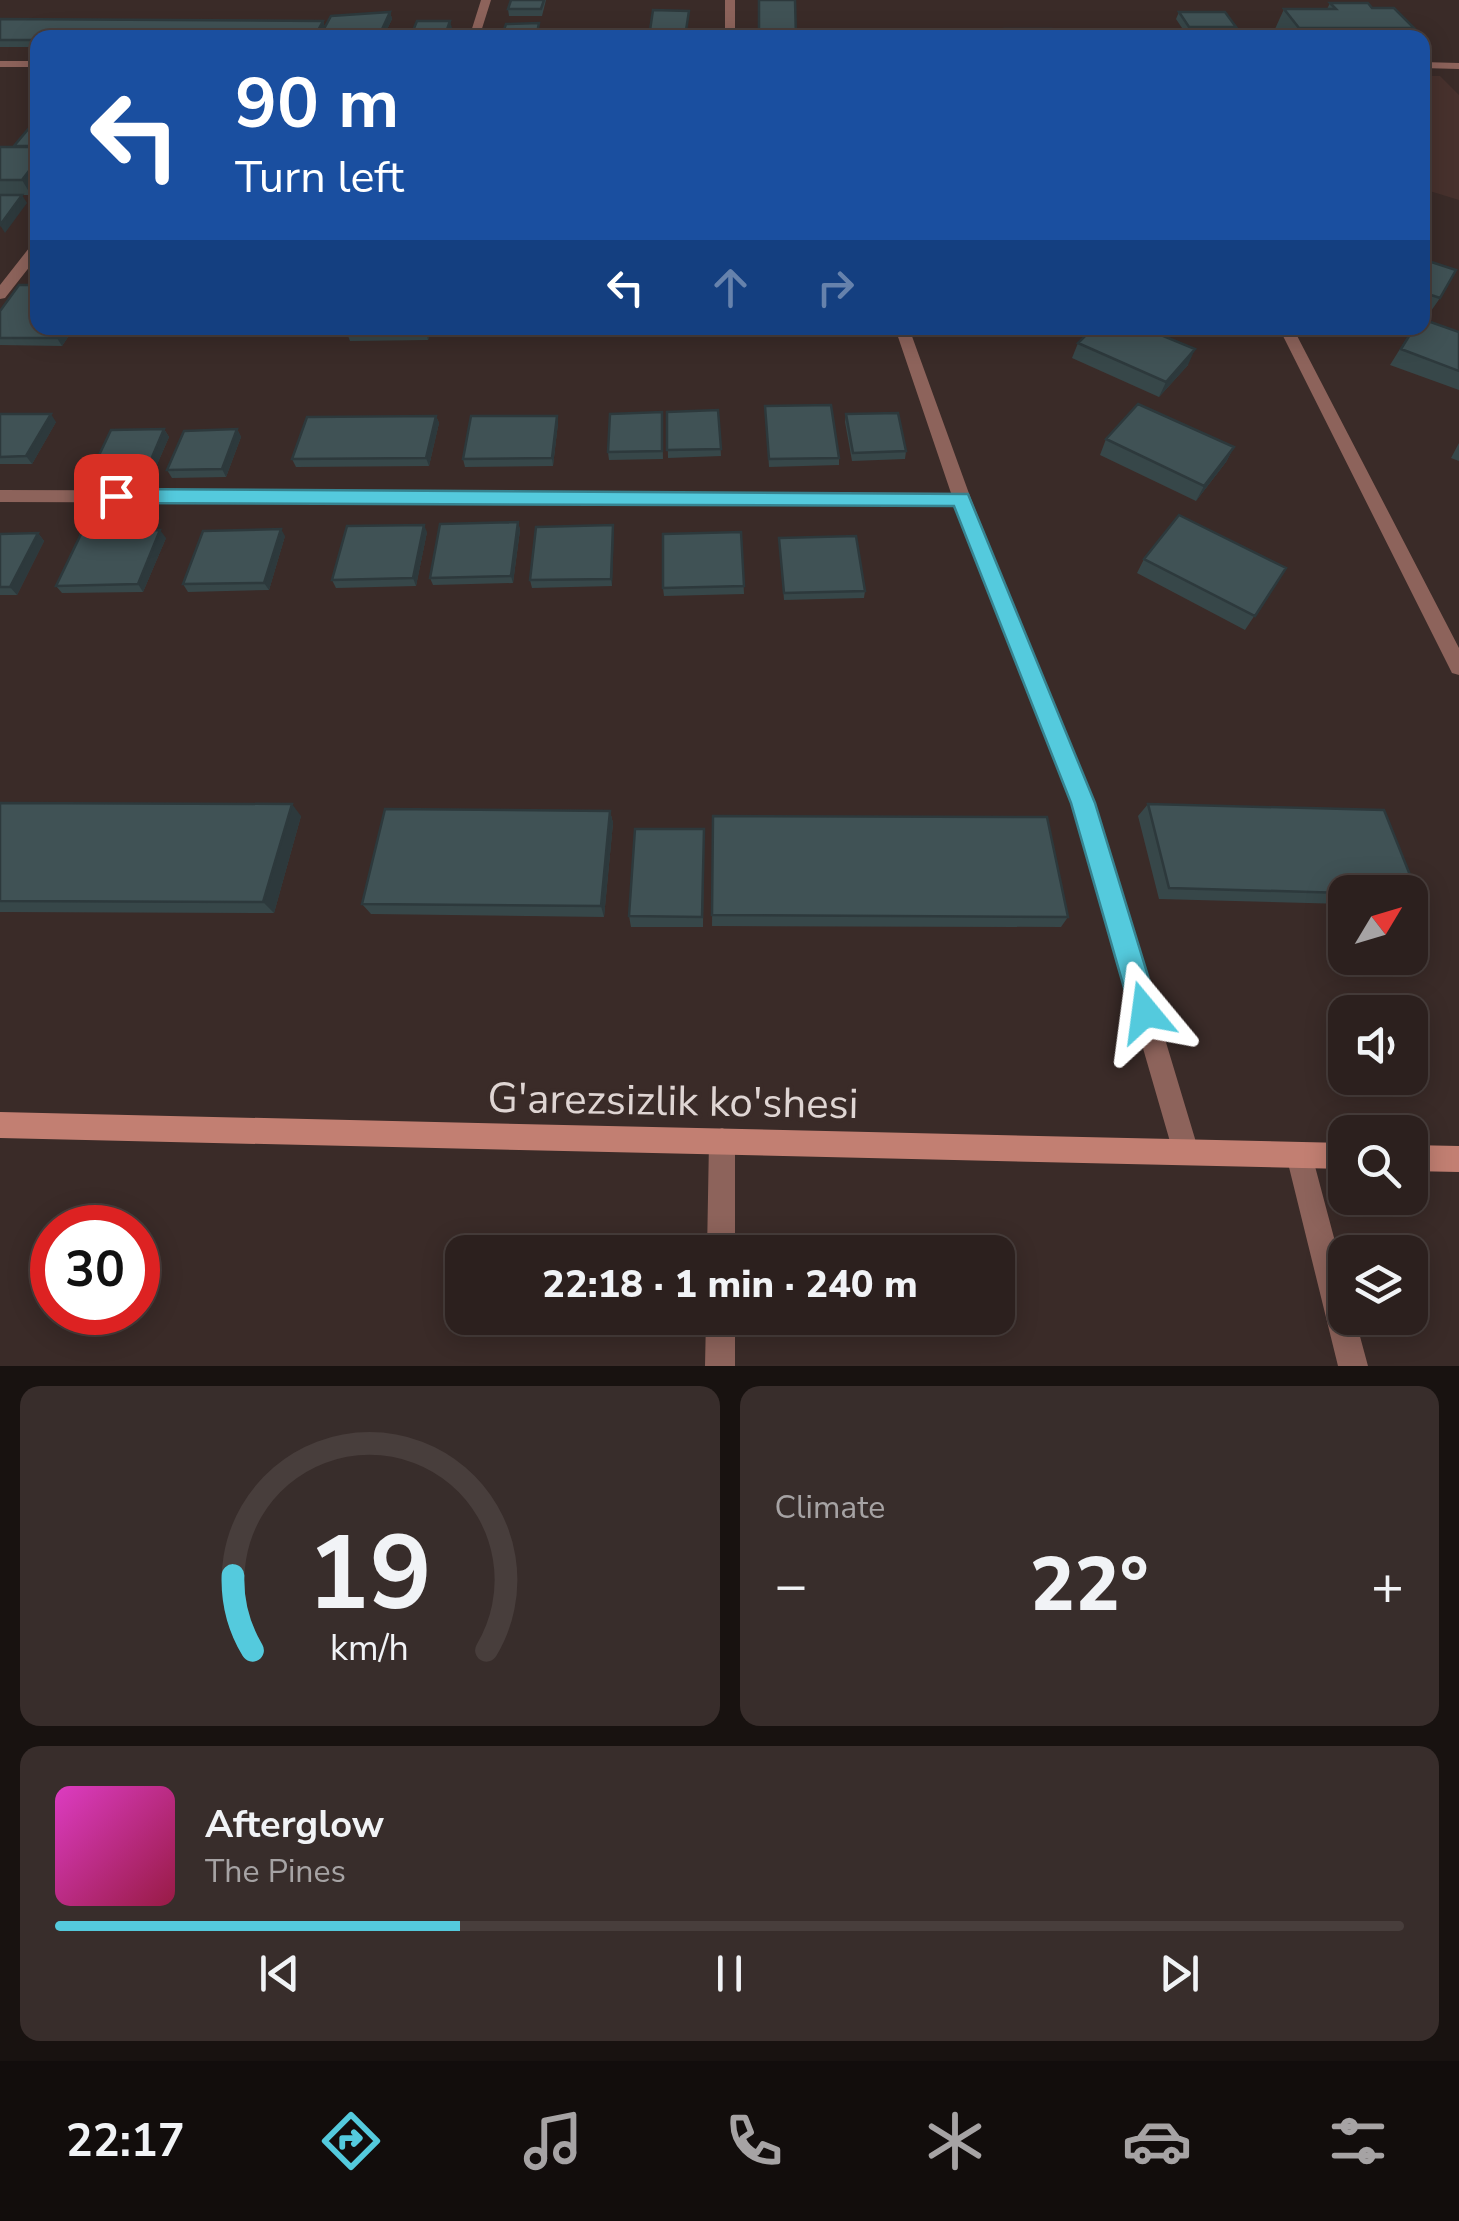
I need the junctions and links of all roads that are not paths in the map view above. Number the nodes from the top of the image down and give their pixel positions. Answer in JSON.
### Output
{"nodes":[{"id":1,"x":486,"y":0,"type":"edge"},
{"id":2,"x":730,"y":0,"type":"edge"},
{"id":3,"x":477,"y":30,"type":"edge"},
{"id":4,"x":730,"y":30,"type":"edge"},
{"id":5,"x":0,"y":64,"type":"edge"},
{"id":6,"x":30,"y":64,"type":"edge"},
{"id":7,"x":1430,"y":66,"type":"edge"},
{"id":8,"x":1459,"y":66,"type":"edge"},
{"id":9,"x":30,"y":256,"type":"edge"},
{"id":10,"x":13,"y":278,"type":"junction"},
{"id":11,"x":30,"y":278,"type":"edge"},
{"id":12,"x":0,"y":295,"type":"edge"},
{"id":13,"x":904,"y":335,"type":"edge"},
{"id":14,"x":1290,"y":335,"type":"edge"},
{"id":15,"x":0,"y":496,"type":"edge"},
{"id":16,"x":962,"y":499,"type":"junction"},
{"id":17,"x":1459,"y":668,"type":"edge"},
{"id":18,"x":0,"y":1125,"type":"edge"},
{"id":19,"x":722,"y":1141,"type":"junction"},
{"id":20,"x":1186,"y":1152,"type":"junction"},
{"id":21,"x":1299,"y":1155,"type":"junction"},
{"id":22,"x":1328,"y":1156,"type":"edge"},
{"id":23,"x":1428,"y":1158,"type":"edge"},
{"id":24,"x":1459,"y":1158,"type":"edge"},
{"id":25,"x":721,"y":1235,"type":"edge"},
{"id":26,"x":721,"y":1335,"type":"edge"},
{"id":27,"x":720,"y":1366,"type":"edge"},
{"id":28,"x":1353,"y":1366,"type":"edge"}],
"edges":[{"from":1,"to":3,"type":"street"},
{"from":2,"to":4,"type":"street"},
{"from":5,"to":6,"type":"street"},
{"from":7,"to":8,"type":"street"},
{"from":9,"to":10,"type":"street"},
{"from":10,"to":11,"type":"street"},
{"from":10,"to":12,"type":"street"},
{"from":13,"to":16,"type":"street"},
{"from":14,"to":17,"type":"street"},
{"from":15,"to":16,"type":"street"},
{"from":16,"to":20,"type":"street"},
{"from":18,"to":19,"type":"street","name":"G'arezsizlik ko'shesi"},
{"from":19,"to":20,"type":"street","name":"G'arezsizlik ko'shesi"},
{"from":19,"to":25,"type":"street"},
{"from":20,"to":21,"type":"street","name":"G'arezsizlik ko'shesi"},
{"from":21,"to":22,"type":"street","name":"G'arezsizlik ko'shesi"},
{"from":21,"to":28,"type":"street"},
{"from":23,"to":24,"type":"street"},
{"from":26,"to":27,"type":"street"}]}
